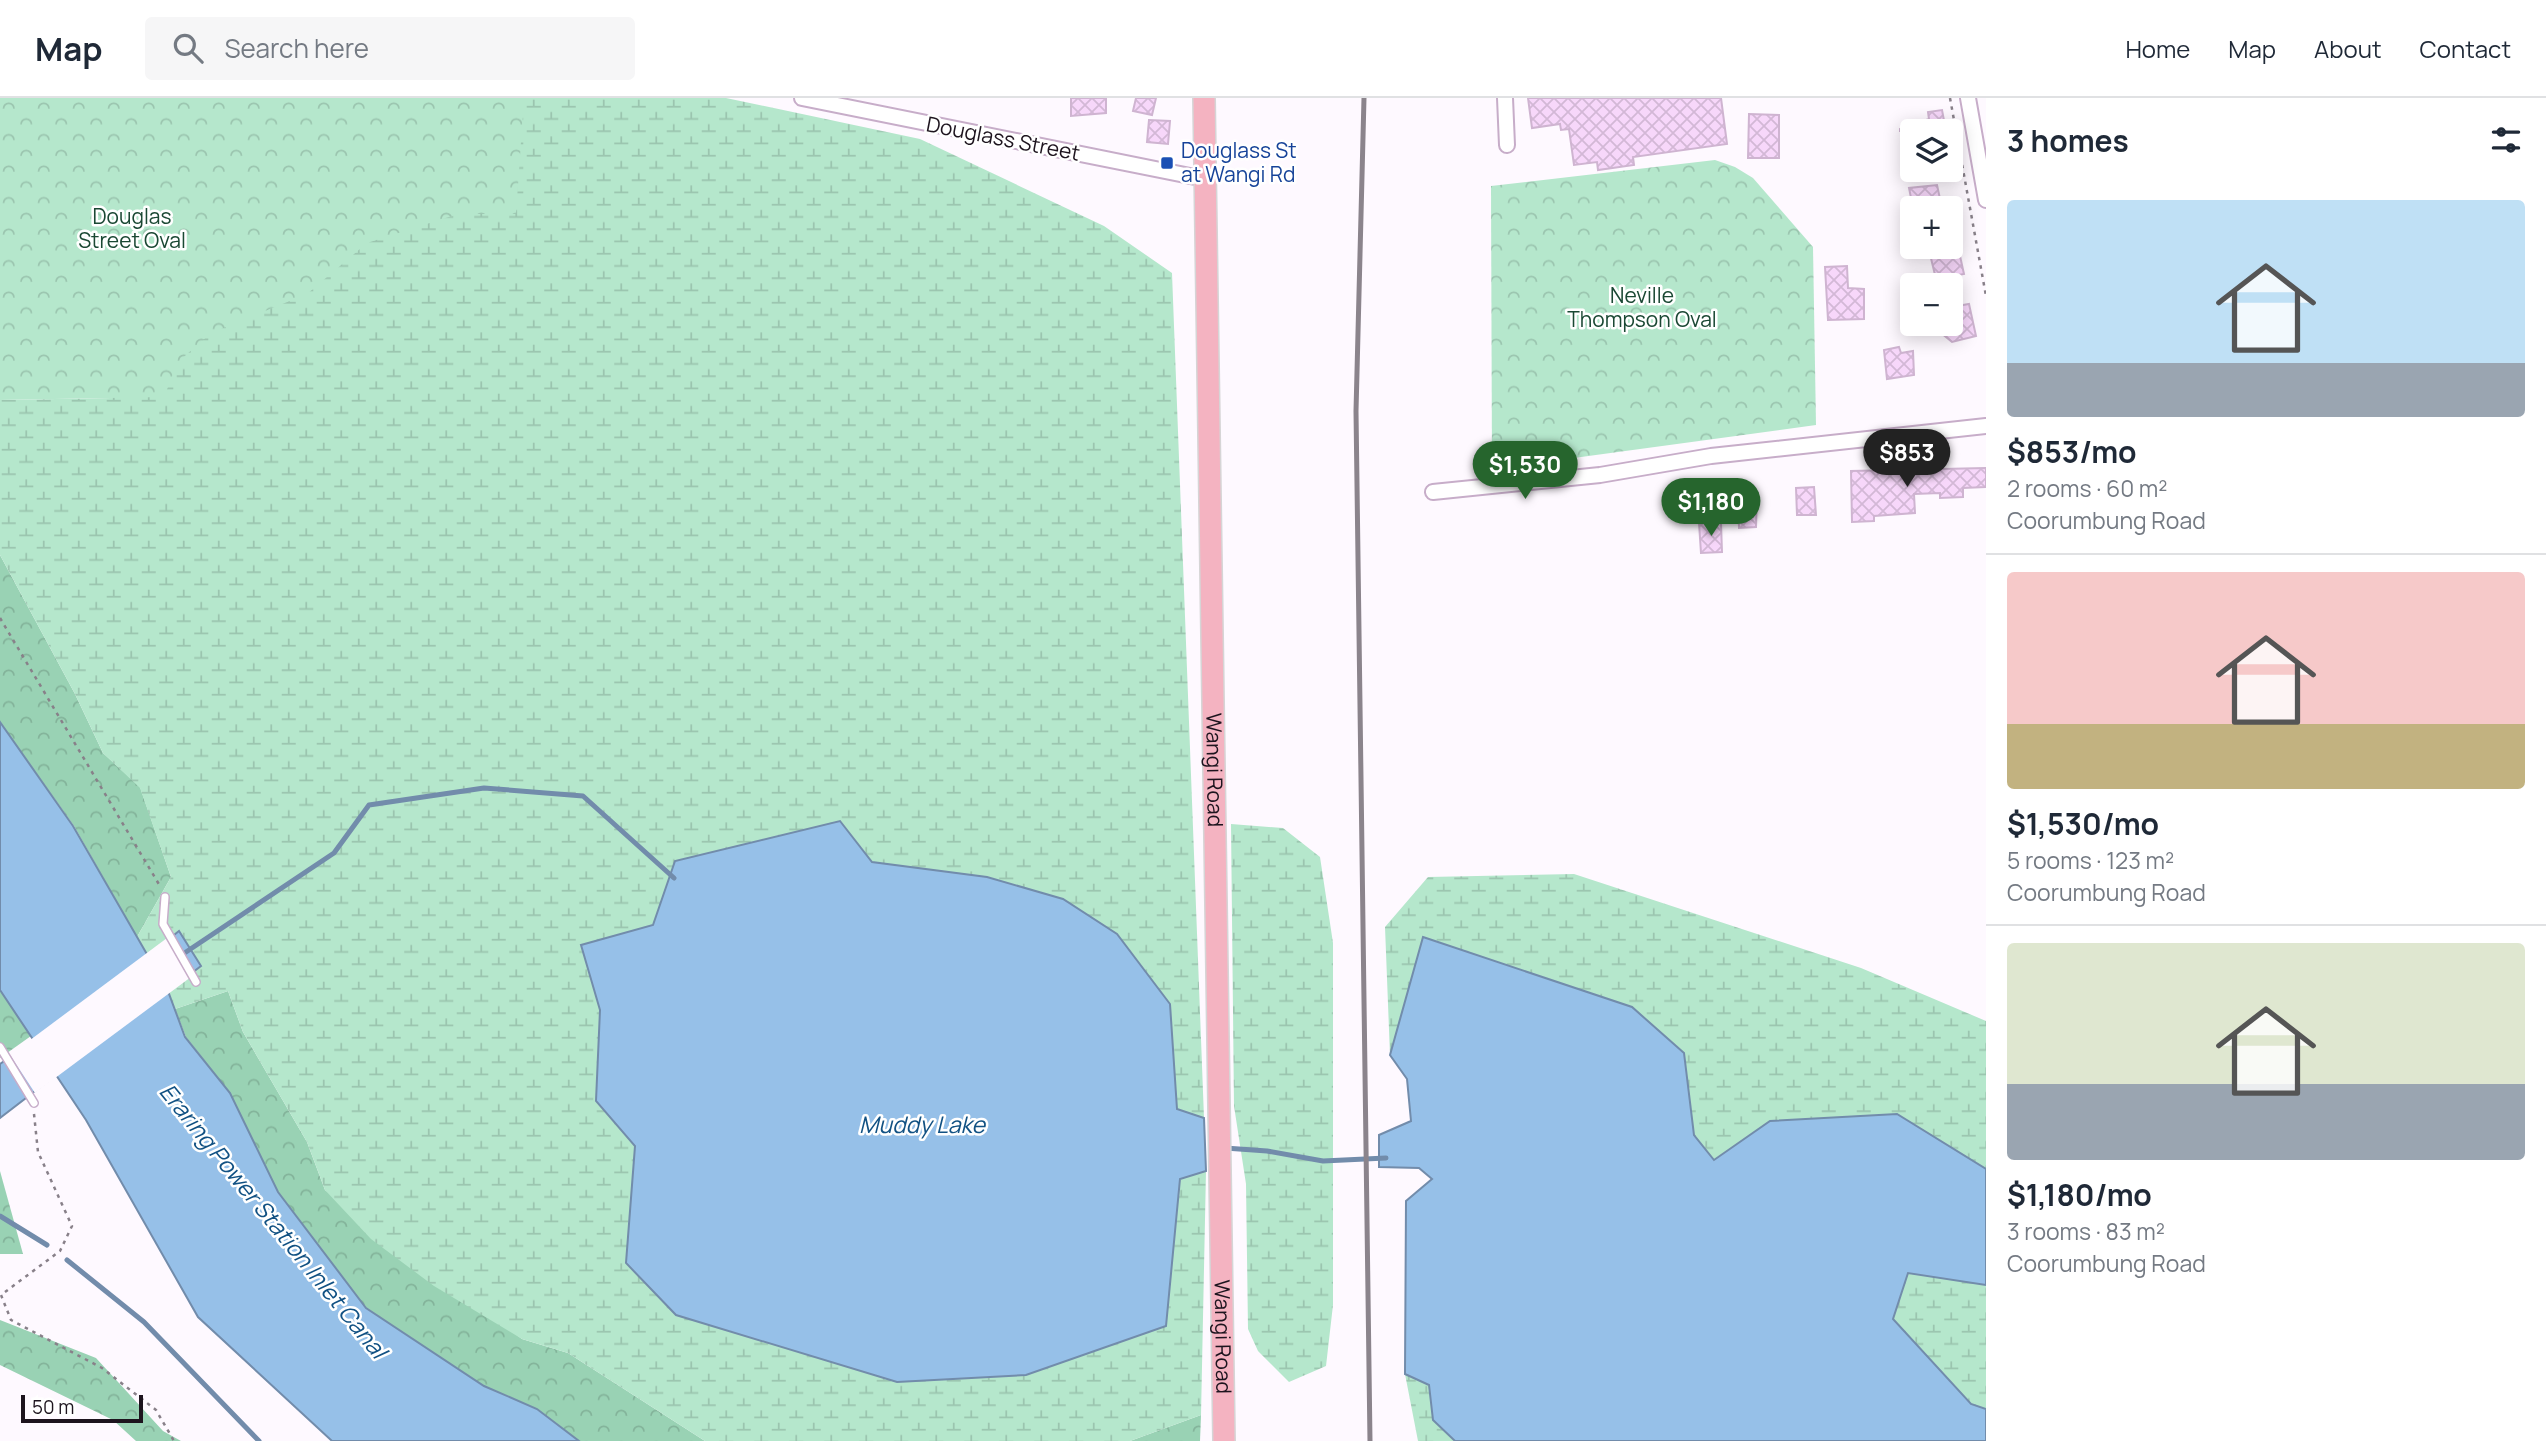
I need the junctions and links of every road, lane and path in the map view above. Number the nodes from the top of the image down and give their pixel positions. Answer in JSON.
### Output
{"nodes":[{"id":1,"x":802,"y":98,"type":"edge"},
{"id":2,"x":1204,"y":98,"type":"edge"},
{"id":3,"x":1504,"y":98,"type":"edge"},
{"id":4,"x":1950,"y":98,"type":"edge"},
{"id":5,"x":1968,"y":98,"type":"edge"},
{"id":6,"x":1507,"y":145,"type":"dead end"},
{"id":7,"x":1205,"y":179,"type":"junction"},
{"id":8,"x":1986,"y":200,"type":"edge"},
{"id":9,"x":1986,"y":296,"type":"edge"},
{"id":10,"x":1986,"y":426,"type":"edge"},
{"id":11,"x":1433,"y":492,"type":"dead end"},
{"id":12,"x":0,"y":618,"type":"edge"},
{"id":13,"x":165,"y":897,"type":"joint"},
{"id":14,"x":196,"y":982,"type":"dead end"},
{"id":15,"x":0,"y":1047,"type":"edge"},
{"id":16,"x":34,"y":1103,"type":"joint"},
{"id":17,"x":174,"y":1441,"type":"edge"},
{"id":18,"x":1224,"y":1441,"type":"edge"}],
"edges":[{"from":1,"to":7,"type":"street","name":"Douglass Street"},
{"from":2,"to":7,"type":"main road","name":"Wangi Road"},
{"from":3,"to":6,"type":"street"},
{"from":4,"to":9,"type":"path"},
{"from":5,"to":8,"type":"street"},
{"from":7,"to":18,"type":"main road","name":"Wangi Road"},
{"from":10,"to":11,"type":"street"},
{"from":12,"to":13,"type":"path"},
{"from":13,"to":14,"type":"lane"},
{"from":15,"to":16,"type":"lane"},
{"from":16,"to":17,"type":"path"}]}
